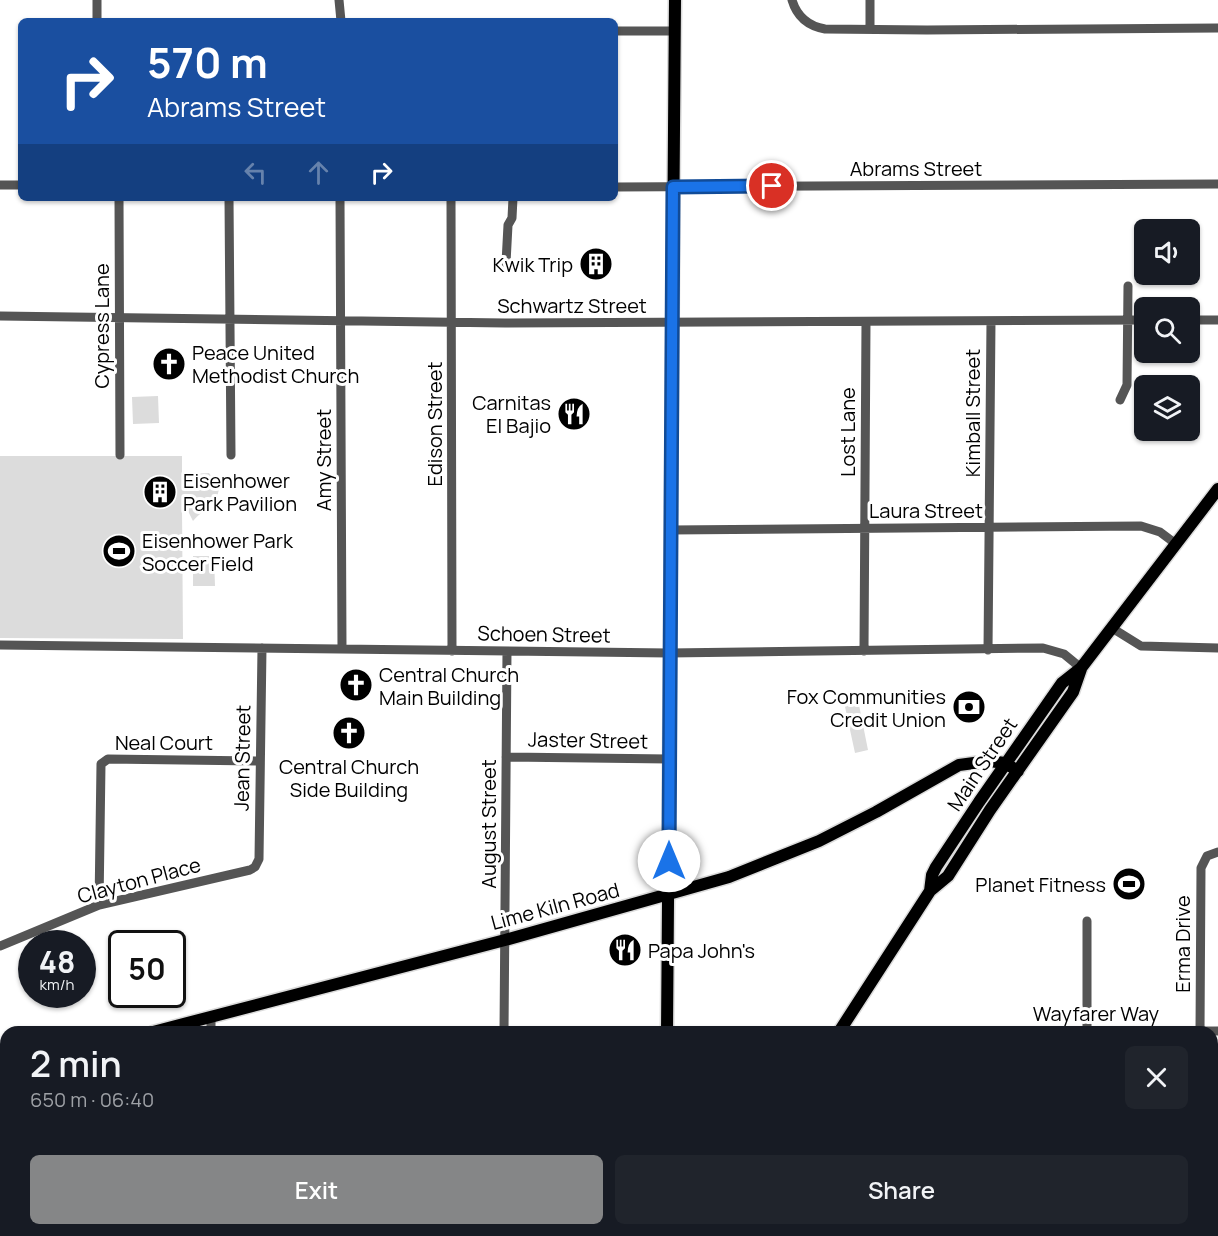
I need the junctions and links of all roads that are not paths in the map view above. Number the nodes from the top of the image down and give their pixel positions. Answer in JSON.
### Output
{"nodes":[{"id":1,"x":97,"y":0,"type":"edge"},
{"id":2,"x":339,"y":0,"type":"edge"},
{"id":3,"x":675,"y":0,"type":"edge"},
{"id":4,"x":792,"y":0,"type":"edge"},
{"id":5,"x":870,"y":0,"type":"edge"},
{"id":6,"x":97,"y":18,"type":"edge"},
{"id":7,"x":341,"y":18,"type":"edge"},
{"id":8,"x":870,"y":28,"type":"junction"},
{"id":9,"x":1218,"y":28,"type":"edge"},
{"id":10,"x":618,"y":31,"type":"edge"},
{"id":11,"x":674,"y":31,"type":"junction"},
{"id":12,"x":1218,"y":184,"type":"edge"},
{"id":13,"x":0,"y":185,"type":"edge"},
{"id":14,"x":18,"y":185,"type":"edge"},
{"id":15,"x":618,"y":187,"type":"edge"},
{"id":16,"x":673,"y":187,"type":"junction"},
{"id":17,"x":118,"y":201,"type":"edge"},
{"id":18,"x":230,"y":201,"type":"edge"},
{"id":19,"x":340,"y":201,"type":"edge"},
{"id":20,"x":451,"y":201,"type":"edge"},
{"id":21,"x":513,"y":201,"type":"edge"},
{"id":22,"x":506,"y":263,"type":"dead end"},
{"id":23,"x":1128,"y":286,"type":"dead end"},
{"id":24,"x":0,"y":316,"type":"edge"},
{"id":25,"x":119,"y":317,"type":"junction"},
{"id":26,"x":230,"y":319,"type":"junction"},
{"id":27,"x":1128,"y":320,"type":"junction"},
{"id":28,"x":1134,"y":320,"type":"edge"},
{"id":29,"x":1200,"y":320,"type":"edge"},
{"id":30,"x":1218,"y":320,"type":"edge"},
{"id":31,"x":341,"y":321,"type":"junction"},
{"id":32,"x":991,"y":321,"type":"junction"},
{"id":33,"x":452,"y":322,"type":"junction"},
{"id":34,"x":866,"y":322,"type":"junction"},
{"id":35,"x":672,"y":323,"type":"junction"},
{"id":36,"x":1120,"y":400,"type":"dead end"},
{"id":37,"x":120,"y":455,"type":"dead end"},
{"id":38,"x":231,"y":455,"type":"dead end"},
{"id":39,"x":1218,"y":489,"type":"edge"},
{"id":40,"x":989,"y":527,"type":"junction"},
{"id":41,"x":865,"y":528,"type":"junction"},
{"id":42,"x":670,"y":530,"type":"junction"},
{"id":43,"x":1176,"y":544,"type":"junction"},
{"id":44,"x":1112,"y":628,"type":"junction"},
{"id":45,"x":0,"y":645,"type":"edge"},
{"id":46,"x":262,"y":648,"type":"junction"},
{"id":47,"x":1218,"y":648,"type":"edge"},
{"id":48,"x":342,"y":650,"type":"junction"},
{"id":49,"x":988,"y":650,"type":"junction"},
{"id":50,"x":453,"y":651,"type":"junction"},
{"id":51,"x":507,"y":651,"type":"junction"},
{"id":52,"x":864,"y":651,"type":"junction"},
{"id":53,"x":669,"y":653,"type":"junction"},
{"id":54,"x":1081,"y":668,"type":"junction"},
{"id":55,"x":506,"y":757,"type":"junction"},
{"id":56,"x":669,"y":759,"type":"junction"},
{"id":57,"x":261,"y":761,"type":"junction"},
{"id":58,"x":1005,"y":763,"type":"junction"},
{"id":59,"x":1018,"y":771,"type":"junction"},
{"id":60,"x":1218,"y":852,"type":"edge"},
{"id":61,"x":255,"y":867,"type":"joint"},
{"id":62,"x":930,"y":891,"type":"junction"},
{"id":63,"x":670,"y":895,"type":"junction"},
{"id":64,"x":99,"y":905,"type":"junction"},
{"id":65,"x":1087,"y":921,"type":"dead end"},
{"id":66,"x":505,"y":940,"type":"junction"},
{"id":67,"x":0,"y":946,"type":"edge"},
{"id":68,"x":211,"y":1017,"type":"junction"},
{"id":69,"x":176,"y":1026,"type":"edge"},
{"id":70,"x":211,"y":1026,"type":"edge"},
{"id":71,"x":504,"y":1026,"type":"edge"},
{"id":72,"x":667,"y":1026,"type":"edge"},
{"id":73,"x":843,"y":1026,"type":"edge"},
{"id":74,"x":1087,"y":1026,"type":"edge"},
{"id":75,"x":1200,"y":1026,"type":"edge"}],
"edges":[{"from":1,"to":6,"type":"street"},
{"from":2,"to":7,"type":"street"},
{"from":3,"to":11,"type":"main road"},
{"from":4,"to":8,"type":"street"},
{"from":5,"to":8,"type":"street"},
{"from":8,"to":9,"type":"street"},
{"from":10,"to":11,"type":"street"},
{"from":11,"to":16,"type":"main road"},
{"from":12,"to":16,"type":"street","name":"Abrams Street"},
{"from":13,"to":14,"type":"street"},
{"from":15,"to":16,"type":"street","name":"Abrams Street"},
{"from":16,"to":35,"type":"main road"},
{"from":17,"to":25,"type":"street","name":"Cypress Lane"},
{"from":18,"to":26,"type":"street"},
{"from":19,"to":31,"type":"street","name":"Amy Street"},
{"from":20,"to":33,"type":"street","name":"Edison Street"},
{"from":21,"to":22,"type":"street"},
{"from":23,"to":27,"type":"street"},
{"from":24,"to":25,"type":"street","name":"Schwartz Street"},
{"from":25,"to":26,"type":"street","name":"Schwartz Street"},
{"from":25,"to":37,"type":"street","name":"Cypress Lane"},
{"from":26,"to":31,"type":"street","name":"Schwartz Street"},
{"from":26,"to":38,"type":"street"},
{"from":27,"to":28,"type":"street","name":"Schwartz Street"},
{"from":27,"to":32,"type":"street","name":"Schwartz Street"},
{"from":27,"to":36,"type":"street"},
{"from":29,"to":30,"type":"street"},
{"from":31,"to":33,"type":"street","name":"Schwartz Street"},
{"from":31,"to":48,"type":"street","name":"Amy Street"},
{"from":32,"to":34,"type":"street","name":"Schwartz Street"},
{"from":32,"to":40,"type":"street","name":"Kimball Street"},
{"from":33,"to":35,"type":"street","name":"Schwartz Street"},
{"from":33,"to":50,"type":"street","name":"Edison Street"},
{"from":34,"to":35,"type":"street","name":"Schwartz Street"},
{"from":34,"to":41,"type":"street","name":"Lost Lane"},
{"from":35,"to":42,"type":"main road"},
{"from":39,"to":43,"type":"main road","name":"Main Street"},
{"from":40,"to":41,"type":"street","name":"Laura Street"},
{"from":40,"to":43,"type":"street","name":"Laura Street"},
{"from":40,"to":49,"type":"street","name":"Kimball Street"},
{"from":41,"to":42,"type":"street","name":"Laura Street"},
{"from":41,"to":52,"type":"street","name":"Lost Lane"},
{"from":42,"to":53,"type":"main road"},
{"from":43,"to":44,"type":"main road","name":"Main Street"},
{"from":44,"to":47,"type":"street"},
{"from":44,"to":54,"type":"main road","name":"Main Street"},
{"from":45,"to":46,"type":"street","name":"Schoen Street"},
{"from":46,"to":48,"type":"street","name":"Schoen Street"},
{"from":46,"to":57,"type":"street","name":"Jean Street"},
{"from":48,"to":50,"type":"street","name":"Schoen Street"},
{"from":49,"to":52,"type":"street","name":"Schoen Street"},
{"from":49,"to":54,"type":"street","name":"Schoen Street"},
{"from":50,"to":51,"type":"street","name":"Schoen Street"},
{"from":51,"to":53,"type":"street","name":"Schoen Street"},
{"from":51,"to":55,"type":"street","name":"August Street"},
{"from":52,"to":53,"type":"street","name":"Schoen Street"},
{"from":53,"to":56,"type":"main road"},
{"from":54,"to":58,"type":"main road","name":"Main Street"},
{"from":54,"to":59,"type":"main road","name":"Main Street"},
{"from":55,"to":56,"type":"street","name":"Jaster Street"},
{"from":55,"to":66,"type":"street","name":"August Street"},
{"from":56,"to":63,"type":"main road"},
{"from":57,"to":61,"type":"street","name":"Jean Street"},
{"from":57,"to":64,"type":"street","name":"Neal Court"},
{"from":58,"to":59,"type":"main road"},
{"from":58,"to":62,"type":"main road","name":"Main Street"},
{"from":58,"to":63,"type":"main road","name":"Lime Kiln Road"},
{"from":59,"to":62,"type":"main road","name":"Main Street"},
{"from":60,"to":75,"type":"street","name":"Erma Drive"},
{"from":61,"to":64,"type":"street","name":"Clayton Place"},
{"from":62,"to":73,"type":"main road","name":"Main Street"},
{"from":63,"to":66,"type":"main road","name":"Lime Kiln Road"},
{"from":63,"to":72,"type":"main road"},
{"from":64,"to":67,"type":"street","name":"Clayton Place"},
{"from":65,"to":74,"type":"street"},
{"from":66,"to":68,"type":"main road","name":"Lime Kiln Road"},
{"from":66,"to":71,"type":"street","name":"August Street"},
{"from":68,"to":69,"type":"main road","name":"Lime Kiln Road"},
{"from":68,"to":70,"type":"street"}]}
